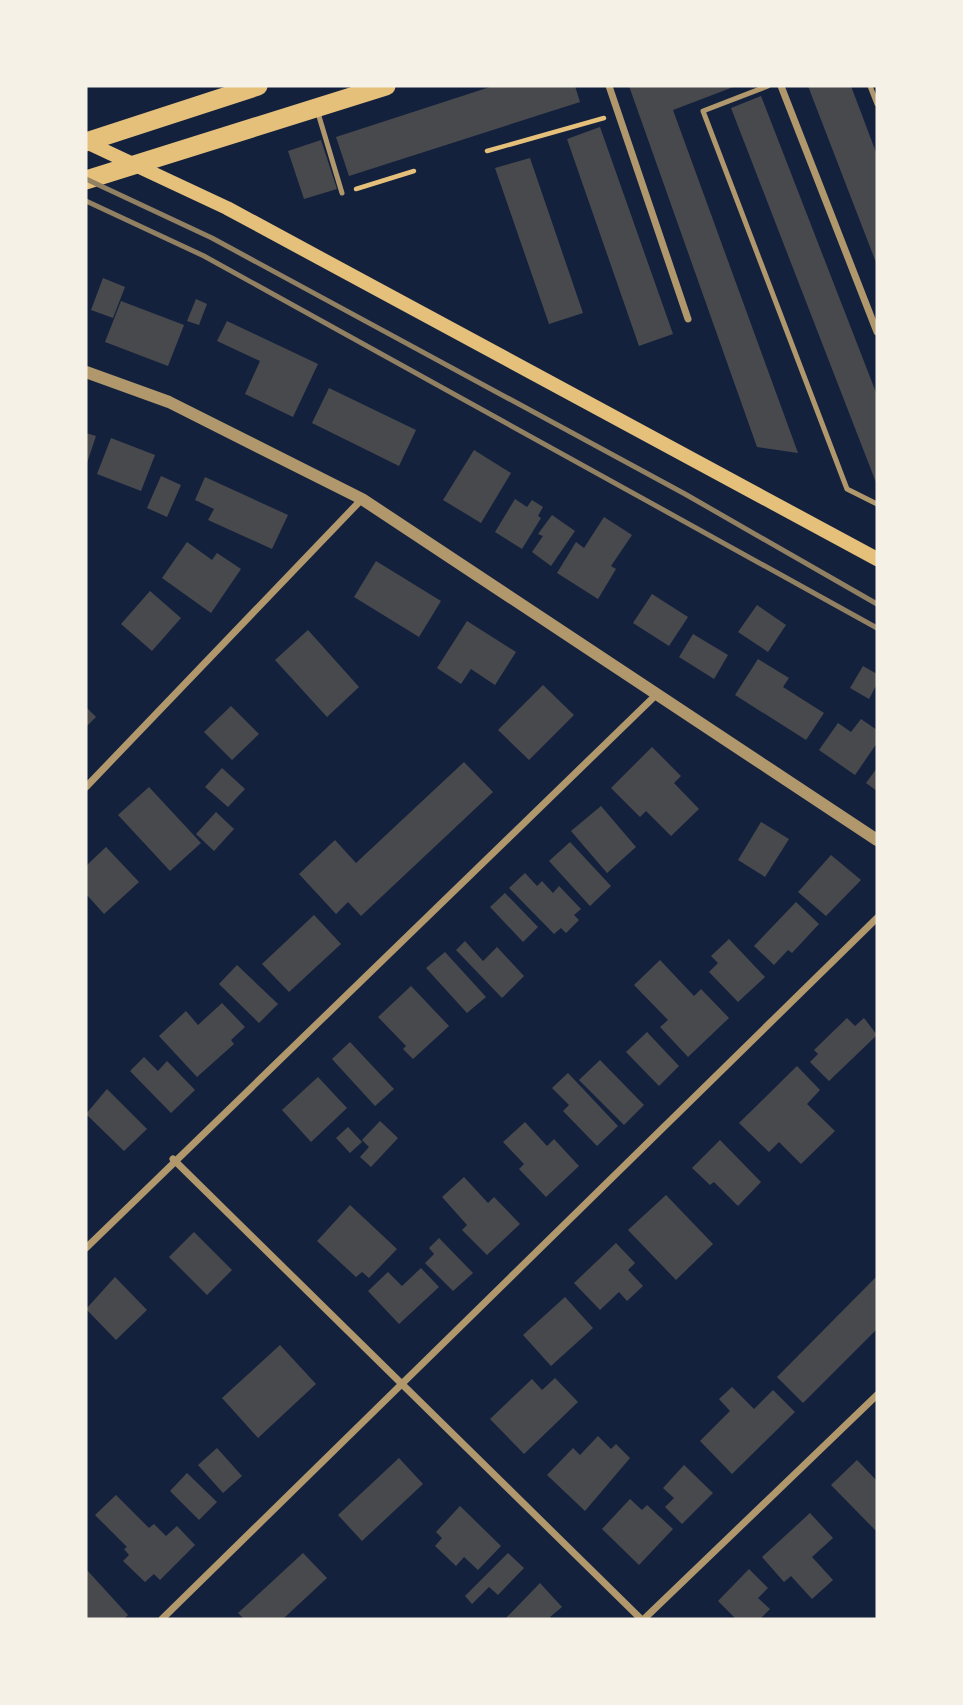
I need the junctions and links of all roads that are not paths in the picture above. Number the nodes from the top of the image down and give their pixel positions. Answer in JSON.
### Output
{"nodes":[{"id":1,"x":258,"y":86,"type":"edge"},
{"id":2,"x":386,"y":86,"type":"edge"},
{"id":3,"x":609,"y":86,"type":"edge"},
{"id":4,"x":768,"y":86,"type":"edge"},
{"id":5,"x":781,"y":86,"type":"edge"},
{"id":6,"x":870,"y":86,"type":"edge"},
{"id":7,"x":228,"y":91,"type":"edge"},
{"id":8,"x":877,"y":104,"type":"edge"},
{"id":9,"x":316,"y":107,"type":"junction"},
{"id":10,"x":86,"y":142,"type":"edge"},
{"id":11,"x":86,"y":180,"type":"edge"},
{"id":12,"x":342,"y":193,"type":"road end"},
{"id":13,"x":688,"y":319,"type":"dead end"},
{"id":14,"x":877,"y":332,"type":"edge"},
{"id":15,"x":86,"y":372,"type":"edge"},
{"id":16,"x":362,"y":499,"type":"junction"},
{"id":17,"x":877,"y":503,"type":"edge"},
{"id":18,"x":877,"y":559,"type":"edge"},
{"id":19,"x":658,"y":693,"type":"junction"},
{"id":20,"x":86,"y":786,"type":"edge"},
{"id":21,"x":877,"y":840,"type":"edge"},
{"id":22,"x":877,"y":918,"type":"edge"},
{"id":23,"x":173,"y":1159,"type":"junction"},
{"id":24,"x":86,"y":1248,"type":"edge"},
{"id":25,"x":401,"y":1382,"type":"junction"},
{"id":26,"x":876,"y":1400,"type":"edge"},
{"id":27,"x":162,"y":1619,"type":"edge"},
{"id":28,"x":643,"y":1619,"type":"edge"}],
"edges":[{"from":1,"to":7,"type":"highway"},
{"from":2,"to":9,"type":"highway"},
{"from":3,"to":13,"type":"street"},
{"from":4,"to":17,"type":"lane"},
{"from":5,"to":14,"type":"street"},
{"from":6,"to":8,"type":"lane"},
{"from":7,"to":10,"type":"highway"},
{"from":9,"to":11,"type":"highway"},
{"from":9,"to":12,"type":"lane"},
{"from":10,"to":18,"type":"main road"},
{"from":15,"to":16,"type":"street"},
{"from":16,"to":19,"type":"street"},
{"from":16,"to":20,"type":"street"},
{"from":19,"to":21,"type":"street"},
{"from":19,"to":23,"type":"street"},
{"from":22,"to":25,"type":"street"},
{"from":23,"to":24,"type":"street"},
{"from":23,"to":25,"type":"street"},
{"from":25,"to":27,"type":"street"},
{"from":25,"to":28,"type":"street"},
{"from":26,"to":28,"type":"street"}]}
